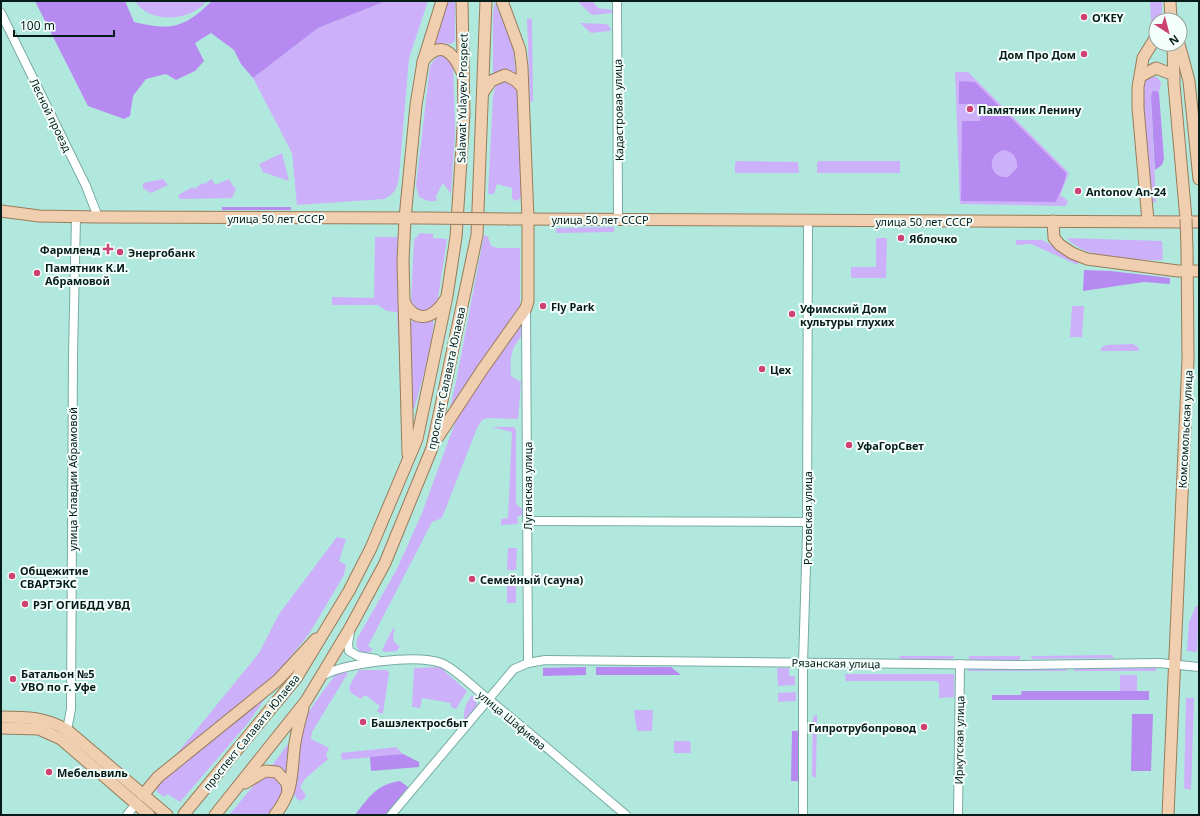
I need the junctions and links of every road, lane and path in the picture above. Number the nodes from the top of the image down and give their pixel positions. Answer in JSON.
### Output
{"nodes":[{"id":1,"x":442,"y":1,"type":"edge"},
{"id":2,"x":462,"y":1,"type":"edge"},
{"id":3,"x":486,"y":1,"type":"edge"},
{"id":4,"x":502,"y":1,"type":"edge"},
{"id":5,"x":616,"y":1,"type":"edge"},
{"id":6,"x":1170,"y":1,"type":"edge"},
{"id":7,"x":1170,"y":12,"type":"edge"},
{"id":8,"x":1,"y":13,"type":"edge"},
{"id":9,"x":1148,"y":50,"type":"edge"},
{"id":10,"x":1172,"y":52,"type":"edge"},
{"id":11,"x":1181,"y":52,"type":"edge"},
{"id":12,"x":423,"y":62,"type":"junction"},
{"id":13,"x":464,"y":75,"type":"junction"},
{"id":14,"x":1141,"y":76,"type":"junction"},
{"id":15,"x":1174,"y":79,"type":"junction"},
{"id":16,"x":522,"y":87,"type":"junction"},
{"id":17,"x":484,"y":92,"type":"junction"},
{"id":18,"x":1199,"y":179,"type":"edge"},
{"id":19,"x":1,"y":212,"type":"edge"},
{"id":20,"x":76,"y":217,"type":"junction"},
{"id":21,"x":98,"y":218,"type":"junction"},
{"id":22,"x":405,"y":218,"type":"junction"},
{"id":23,"x":528,"y":218,"type":"junction"},
{"id":24,"x":618,"y":218,"type":"junction"},
{"id":25,"x":808,"y":221,"type":"junction"},
{"id":26,"x":1053,"y":221,"type":"junction"},
{"id":27,"x":1148,"y":221,"type":"junction"},
{"id":28,"x":1199,"y":222,"type":"edge"},
{"id":29,"x":1193,"y":271,"type":"edge"},
{"id":30,"x":447,"y":296,"type":"junction"},
{"id":31,"x":404,"y":302,"type":"junction"},
{"id":32,"x":526,"y":308,"type":"junction"},
{"id":33,"x":432,"y":448,"type":"junction"},
{"id":34,"x":408,"y":461,"type":"junction"},
{"id":35,"x":527,"y":521,"type":"junction"},
{"id":36,"x":807,"y":522,"type":"junction"},
{"id":37,"x":350,"y":628,"type":"junction"},
{"id":38,"x":327,"y":629,"type":"junction"},
{"id":39,"x":385,"y":661,"type":"junction"},
{"id":40,"x":528,"y":663,"type":"junction"},
{"id":41,"x":803,"y":663,"type":"junction"},
{"id":42,"x":960,"y":664,"type":"junction"},
{"id":43,"x":1174,"y":665,"type":"junction"},
{"id":44,"x":1199,"y":667,"type":"edge"},
{"id":45,"x":319,"y":678,"type":"junction"},
{"id":46,"x":487,"y":699,"type":"junction"},
{"id":47,"x":306,"y":701,"type":"junction"},
{"id":48,"x":1,"y":717,"type":"edge"},
{"id":49,"x":1,"y":728,"type":"edge"},
{"id":50,"x":64,"y":735,"type":"junction"},
{"id":51,"x":236,"y":789,"type":"junction"},
{"id":52,"x":289,"y":794,"type":"junction"},
{"id":53,"x":139,"y":799,"type":"junction"},
{"id":54,"x":184,"y":814,"type":"edge"},
{"id":55,"x":127,"y":815,"type":"edge"},
{"id":56,"x":150,"y":815,"type":"edge"},
{"id":57,"x":167,"y":815,"type":"edge"},
{"id":58,"x":215,"y":815,"type":"edge"},
{"id":59,"x":275,"y":815,"type":"edge"},
{"id":60,"x":391,"y":815,"type":"edge"},
{"id":61,"x":626,"y":815,"type":"edge"},
{"id":62,"x":803,"y":815,"type":"edge"},
{"id":63,"x":958,"y":815,"type":"edge"},
{"id":64,"x":1168,"y":815,"type":"edge"}],
"edges":[{"from":1,"to":12,"type":"main road"},
{"from":2,"to":13,"type":"main road","name":"Salawat Yulayev Prospect"},
{"from":3,"to":17,"type":"main road","name":"проспект Салавата Юлаева"},
{"from":4,"to":16,"type":"main road"},
{"from":5,"to":24,"type":"street","name":"Кадастровая улица"},
{"from":6,"to":7,"type":"main road"},
{"from":8,"to":21,"type":"street","name":"Лесной проезд"},
{"from":9,"to":14,"type":"main road"},
{"from":10,"to":15,"type":"main road","name":"Комсомольская улица"},
{"from":11,"to":18,"type":"main road"},
{"from":12,"to":13,"type":"main road"},
{"from":12,"to":22,"type":"main road"},
{"from":13,"to":30,"type":"main road","name":"проспект Салавата Юлаева"},
{"from":14,"to":15,"type":"main road"},
{"from":14,"to":27,"type":"main road"},
{"from":15,"to":29,"type":"main road","name":"Комсомольская улица","bridge":true},
{"from":16,"to":17,"type":"main road"},
{"from":16,"to":23,"type":"main road"},
{"from":17,"to":33,"type":"main road","name":"проспект Салавата Юлаева"},
{"from":19,"to":20,"type":"main road","name":"улица 50 лет СССР"},
{"from":20,"to":21,"type":"main road","name":"улица 50 лет СССР"},
{"from":20,"to":50,"type":"street","name":"улица Клавдии Абрамовой"},
{"from":21,"to":22,"type":"main road","name":"улица 50 лет СССР"},
{"from":22,"to":23,"type":"main road","name":"улица 50 лет СССР","bridge":true},
{"from":22,"to":31,"type":"main road"},
{"from":23,"to":24,"type":"main road","name":"улица 50 лет СССР"},
{"from":23,"to":32,"type":"main road"},
{"from":24,"to":25,"type":"main road","name":"улица 50 лет СССР"},
{"from":25,"to":26,"type":"main road","name":"улица 50 лет СССР"},
{"from":25,"to":36,"type":"street","name":"Ростовская улица"},
{"from":26,"to":27,"type":"main road","name":"улица 50 лет СССР"},
{"from":26,"to":29,"type":"main road"},
{"from":27,"to":28,"type":"main road","name":"улица 50 лет СССР"},
{"from":29,"to":43,"type":"main road","name":"Комсомольская улица"},
{"from":30,"to":31,"type":"main road"},
{"from":30,"to":34,"type":"main road","name":"проспект Салавата Юлаева"},
{"from":31,"to":34,"type":"main road"},
{"from":32,"to":33,"type":"main road"},
{"from":32,"to":35,"type":"street","name":"Луганская улица"},
{"from":33,"to":37,"type":"main road","name":"проспект Салавата Юлаева"},
{"from":34,"to":38,"type":"main road","name":"проспект Салавата Юлаева"},
{"from":35,"to":36,"type":"street"},
{"from":35,"to":40,"type":"street","name":"Луганская улица"},
{"from":36,"to":41,"type":"street","name":"Ростовская улица"},
{"from":37,"to":39,"type":"street","name":"улица Шафиева"},
{"from":37,"to":45,"type":"main road","name":"проспект Салавата Юлаева"},
{"from":38,"to":53,"type":"main road"},
{"from":38,"to":54,"type":"main road","name":"проспект Салавата Юлаева"},
{"from":39,"to":45,"type":"street","name":"улица Шафиева"},
{"from":39,"to":46,"type":"street","name":"улица Шафиева"},
{"from":40,"to":41,"type":"street","name":"Рязанская улица"},
{"from":40,"to":46,"type":"street","name":"Рязанская улица"},
{"from":41,"to":42,"type":"street","name":"Рязанская улица"},
{"from":41,"to":62,"type":"street","name":"Ростовская улица"},
{"from":42,"to":43,"type":"street","name":"Рязанская улица"},
{"from":42,"to":63,"type":"street","name":"Иркутская улица"},
{"from":43,"to":44,"type":"street","name":"Рязанская улица"},
{"from":43,"to":64,"type":"main road","name":"Комсомольская улица"},
{"from":45,"to":47,"type":"main road","name":"проспект Салавата Юлаева"},
{"from":46,"to":60,"type":"street"},
{"from":46,"to":61,"type":"street","name":"улица Шафиева"},
{"from":47,"to":51,"type":"main road","name":"проспект Салавата Юлаева"},
{"from":47,"to":52,"type":"main road"},
{"from":48,"to":50,"type":"main road"},
{"from":49,"to":50,"type":"main road"},
{"from":50,"to":53,"type":"main road"},
{"from":51,"to":52,"type":"main road"},
{"from":51,"to":58,"type":"main road","name":"проспект Салавата Юлаева"},
{"from":52,"to":59,"type":"main road"},
{"from":53,"to":55,"type":"street"},
{"from":53,"to":56,"type":"main road"},
{"from":53,"to":57,"type":"main road"}]}
